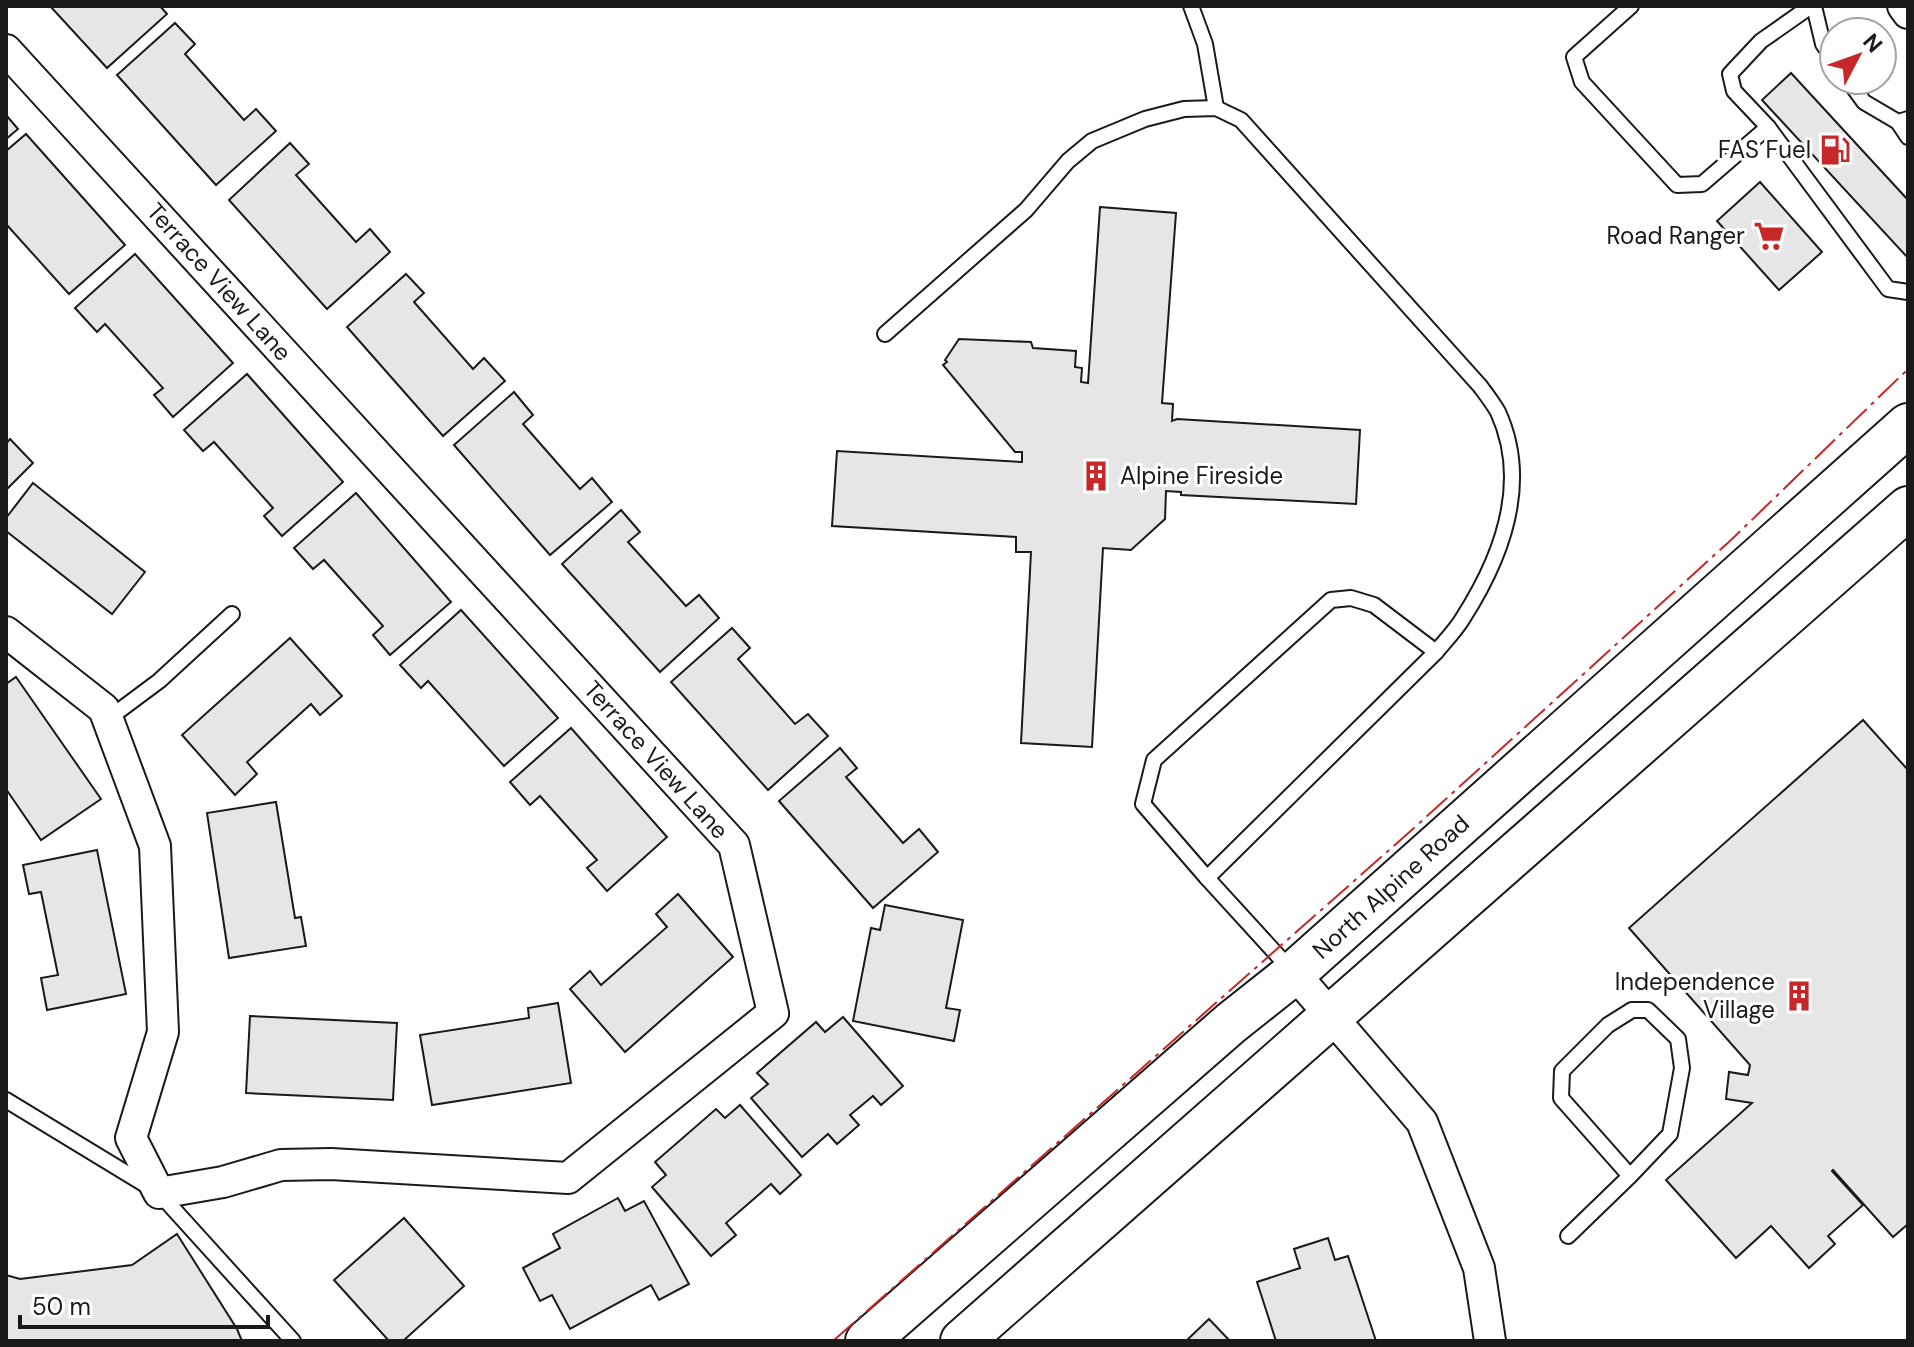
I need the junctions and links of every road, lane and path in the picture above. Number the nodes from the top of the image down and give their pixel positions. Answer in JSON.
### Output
{"nodes":[{"id":1,"x":1191,"y":6,"type":"edge"},
{"id":2,"x":1631,"y":6,"type":"edge"},
{"id":3,"x":1813,"y":6,"type":"edge"},
{"id":4,"x":1903,"y":6,"type":"edge"},
{"id":5,"x":1908,"y":13,"type":"edge"},
{"id":6,"x":6,"y":50,"type":"edge"},
{"id":7,"x":1860,"y":96,"type":"edge"},
{"id":8,"x":1216,"y":108,"type":"junction"},
{"id":9,"x":1903,"y":120,"type":"edge"},
{"id":10,"x":1768,"y":127,"type":"junction"},
{"id":11,"x":1908,"y":137,"type":"edge"},
{"id":12,"x":1908,"y":292,"type":"edge"},
{"id":13,"x":885,"y":334,"type":"dead end"},
{"id":14,"x":1908,"y":425,"type":"edge"},
{"id":15,"x":1908,"y":508,"type":"edge"},
{"id":16,"x":232,"y":614,"type":"dead end"},
{"id":17,"x":6,"y":632,"type":"edge"},
{"id":18,"x":1436,"y":652,"type":"junction"},
{"id":19,"x":107,"y":719,"type":"junction"},
{"id":20,"x":1207,"y":878,"type":"junction"},
{"id":21,"x":1294,"y":973,"type":"junction"},
{"id":22,"x":1331,"y":1015,"type":"junction"},
{"id":23,"x":6,"y":1100,"type":"edge"},
{"id":24,"x":1630,"y":1176,"type":"junction"},
{"id":25,"x":159,"y":1193,"type":"junction"},
{"id":26,"x":1568,"y":1236,"type":"dead end"},
{"id":27,"x":293,"y":1341,"type":"edge"},
{"id":28,"x":867,"y":1341,"type":"edge"},
{"id":29,"x":962,"y":1341,"type":"edge"},
{"id":30,"x":1490,"y":1341,"type":"edge"}],
"edges":[{"from":1,"to":8,"type":"lane"},
{"from":2,"to":10,"type":"lane"},
{"from":3,"to":10,"type":"lane"},
{"from":4,"to":5,"type":"street"},
{"from":6,"to":25,"type":"street","name":"Terrace View Lane"},
{"from":7,"to":9,"type":"lane"},
{"from":8,"to":13,"type":"lane"},
{"from":8,"to":18,"type":"lane"},
{"from":9,"to":11,"type":"lane"},
{"from":10,"to":12,"type":"lane"},
{"from":14,"to":21,"type":"main road","name":"North Alpine Road"},
{"from":15,"to":22,"type":"main road"},
{"from":16,"to":19,"type":"lane"},
{"from":17,"to":19,"type":"street"},
{"from":18,"to":20,"type":"lane"},
{"from":18,"to":20,"type":"lane"},
{"from":19,"to":25,"type":"street"},
{"from":20,"to":21,"type":"lane"},
{"from":21,"to":22,"type":"street"},
{"from":21,"to":28,"type":"main road","name":"North Alpine Road"},
{"from":22,"to":29,"type":"main road"},
{"from":22,"to":30,"type":"street"},
{"from":23,"to":25,"type":"lane"},
{"from":24,"to":24,"type":"lane"},
{"from":24,"to":26,"type":"lane"},
{"from":25,"to":27,"type":"lane"}]}
